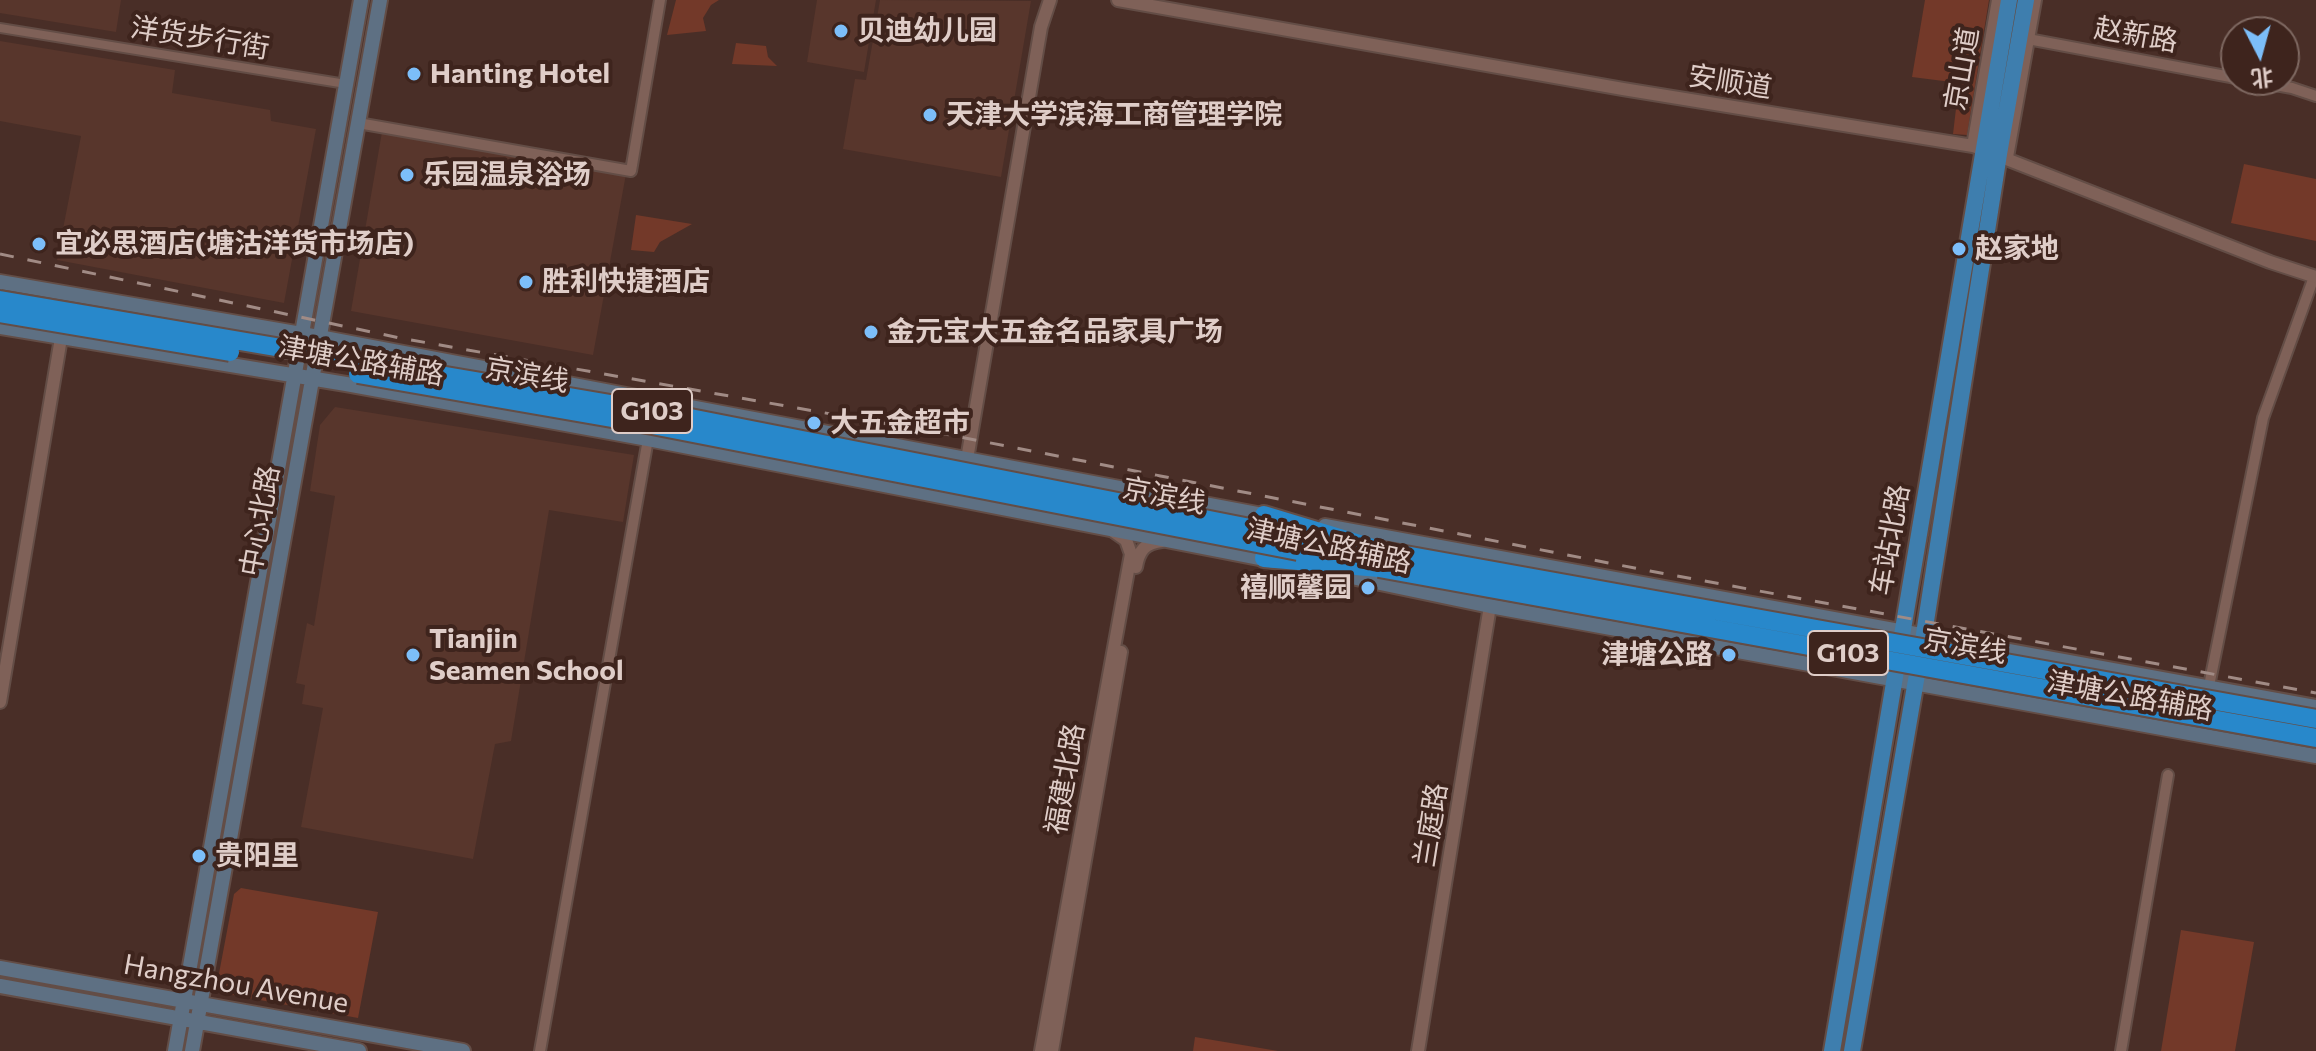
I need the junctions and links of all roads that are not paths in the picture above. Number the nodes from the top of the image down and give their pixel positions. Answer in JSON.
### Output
{"nodes":[{"id":1,"x":361,"y":0,"type":"edge"},
{"id":2,"x":380,"y":0,"type":"edge"},
{"id":3,"x":660,"y":0,"type":"edge"},
{"id":4,"x":1050,"y":0,"type":"edge"},
{"id":5,"x":1118,"y":0,"type":"edge"},
{"id":6,"x":1998,"y":0,"type":"edge"},
{"id":7,"x":2009,"y":0,"type":"edge"},
{"id":8,"x":2026,"y":0,"type":"edge"},
{"id":9,"x":2035,"y":0,"type":"edge"},
{"id":10,"x":0,"y":28,"type":"edge"},
{"id":11,"x":2028,"y":39,"type":"junction"},
{"id":12,"x":2220,"y":75,"type":"edge"},
{"id":13,"x":346,"y":84,"type":"junction"},
{"id":14,"x":358,"y":123,"type":"junction"},
{"id":15,"x":1992,"y":145,"type":"junction"},
{"id":16,"x":2315,"y":277,"type":"edge"},
{"id":17,"x":0,"y":282,"type":"edge"},
{"id":18,"x":0,"y":300,"type":"edge"},
{"id":19,"x":324,"y":306,"type":"junction"},
{"id":20,"x":0,"y":313,"type":"edge"},
{"id":21,"x":0,"y":327,"type":"edge"},
{"id":22,"x":310,"y":335,"type":"junction"},
{"id":23,"x":61,"y":338,"type":"junction"},
{"id":24,"x":351,"y":343,"type":"junction"},
{"id":25,"x":315,"y":362,"type":"junction"},
{"id":26,"x":295,"y":375,"type":"junction"},
{"id":27,"x":312,"y":378,"type":"junction"},
{"id":28,"x":346,"y":384,"type":"junction"},
{"id":29,"x":306,"y":414,"type":"junction"},
{"id":30,"x":648,"y":439,"type":"junction"},
{"id":31,"x":967,"y":458,"type":"junction"},
{"id":32,"x":960,"y":499,"type":"junction"},
{"id":33,"x":1264,"y":515,"type":"junction"},
{"id":34,"x":1107,"y":527,"type":"junction"},
{"id":35,"x":1171,"y":540,"type":"junction"},
{"id":36,"x":1300,"y":544,"type":"junction"},
{"id":37,"x":1264,"y":558,"type":"junction"},
{"id":38,"x":1381,"y":559,"type":"junction"},
{"id":39,"x":1490,"y":606,"type":"junction"},
{"id":40,"x":1902,"y":630,"type":"junction"},
{"id":41,"x":1924,"y":634,"type":"junction"},
{"id":42,"x":1893,"y":680,"type":"junction"},
{"id":43,"x":1915,"y":684,"type":"junction"},
{"id":44,"x":2209,"y":686,"type":"junction"},
{"id":45,"x":0,"y":702,"type":"edge"},
{"id":46,"x":2316,"y":707,"type":"edge"},
{"id":47,"x":2316,"y":719,"type":"edge"},
{"id":48,"x":2316,"y":738,"type":"edge"},
{"id":49,"x":2316,"y":756,"type":"edge"},
{"id":50,"x":2168,"y":775,"type":"dead end"},
{"id":51,"x":0,"y":968,"type":"edge"},
{"id":52,"x":0,"y":986,"type":"edge"},
{"id":53,"x":189,"y":1014,"type":"junction"},
{"id":54,"x":156,"y":1015,"type":"junction"},
{"id":55,"x":219,"y":1026,"type":"junction"},
{"id":56,"x":176,"y":1047,"type":"edge"},
{"id":57,"x":192,"y":1048,"type":"edge"},
{"id":58,"x":359,"y":1051,"type":"edge"},
{"id":59,"x":463,"y":1051,"type":"edge"},
{"id":60,"x":540,"y":1051,"type":"edge"},
{"id":61,"x":1041,"y":1051,"type":"edge"},
{"id":62,"x":1052,"y":1051,"type":"edge"},
{"id":63,"x":1418,"y":1051,"type":"edge"},
{"id":64,"x":1832,"y":1051,"type":"edge"},
{"id":65,"x":1852,"y":1051,"type":"edge"},
{"id":66,"x":2121,"y":1051,"type":"edge"}],
"edges":[{"from":1,"to":13,"type":"main road","name":"中心北路"},
{"from":2,"to":14,"type":"main road","name":"中心北路"},
{"from":3,"to":14,"type":"street"},
{"from":4,"to":31,"type":"street"},
{"from":5,"to":15,"type":"street","name":"安顺道"},
{"from":6,"to":15,"type":"street","name":"京山道"},
{"from":7,"to":15,"type":"main road"},
{"from":8,"to":15,"type":"main road"},
{"from":9,"to":11,"type":"street"},
{"from":10,"to":13,"type":"street","name":"洋货步行街"},
{"from":11,"to":12,"type":"street","name":"赵新路"},
{"from":11,"to":15,"type":"street"},
{"from":13,"to":22,"type":"main road","name":"中心北路"},
{"from":14,"to":19,"type":"main road","name":"中心北路"},
{"from":15,"to":16,"type":"street","name":"安顺道"},
{"from":15,"to":40,"type":"main road","name":"车站北路"},
{"from":15,"to":41,"type":"main road","name":"车站北路"},
{"from":16,"to":44,"type":"street"},
{"from":17,"to":22,"type":"main road","name":"津塘公路辅路","number":"G103"},
{"from":18,"to":36,"type":"highway","name":"京滨线","number":"G103","bridge":true},
{"from":19,"to":22,"type":"main road","name":"中心北路"},
{"from":19,"to":24,"type":"main road"},
{"from":20,"to":36,"type":"highway","name":"京滨线","number":"G103","bridge":true},
{"from":21,"to":23,"type":"main road","name":"津塘公路辅路"},
{"from":22,"to":24,"type":"main road","name":"津塘公路辅路","number":"G103"},
{"from":22,"to":25,"type":"main road","name":"中心北路"},
{"from":22,"to":26,"type":"main road","name":"中心北路"},
{"from":23,"to":26,"type":"main road","name":"津塘公路辅路"},
{"from":23,"to":45,"type":"street"},
{"from":24,"to":31,"type":"main road","name":"津塘公路辅路","number":"G103"},
{"from":25,"to":27,"type":"main road","name":"中心北路"},
{"from":25,"to":28,"type":"main road"},
{"from":26,"to":27,"type":"main road","name":"津塘公路辅路"},
{"from":26,"to":53,"type":"main road","name":"中心北路"},
{"from":27,"to":28,"type":"main road","name":"津塘公路辅路"},
{"from":27,"to":29,"type":"main road","name":"中心北路"},
{"from":28,"to":29,"type":"main road"},
{"from":28,"to":30,"type":"main road","name":"津塘公路辅路"},
{"from":29,"to":53,"type":"main road","name":"中心北路"},
{"from":30,"to":32,"type":"main road","name":"津塘公路辅路"},
{"from":30,"to":60,"type":"street"},
{"from":31,"to":32,"type":"street"},
{"from":31,"to":33,"type":"main road","name":"津塘公路辅路","number":"G103"},
{"from":32,"to":34,"type":"main road","name":"津塘公路辅路"},
{"from":33,"to":38,"type":"highway","number":"G103"},
{"from":33,"to":40,"type":"main road","name":"津塘公路辅路","number":"G103"},
{"from":34,"to":35,"type":"main road","name":"津塘公路辅路"},
{"from":34,"to":61,"type":"street","name":"福建北路"},
{"from":35,"to":37,"type":"main road","name":"津塘公路辅路"},
{"from":35,"to":62,"type":"street","name":"福建北路"},
{"from":36,"to":38,"type":"highway","name":"京滨线","number":"G103"},
{"from":37,"to":38,"type":"highway"},
{"from":37,"to":39,"type":"main road","name":"津塘公路辅路"},
{"from":38,"to":47,"type":"highway","name":"京滨线","number":"G103","bridge":true},
{"from":38,"to":48,"type":"highway","name":"京滨线","number":"G103","bridge":true},
{"from":39,"to":42,"type":"main road","name":"津塘公路辅路"},
{"from":39,"to":63,"type":"street","name":"兰庭路"},
{"from":40,"to":41,"type":"main road","name":"津塘公路辅路","number":"G103"},
{"from":40,"to":42,"type":"main road","name":"车站北路"},
{"from":41,"to":43,"type":"main road","name":"车站北路"},
{"from":41,"to":44,"type":"main road","name":"津塘公路辅路","number":"G103"},
{"from":42,"to":43,"type":"main road","name":"津塘公路辅路"},
{"from":42,"to":64,"type":"main road","name":"车站北路"},
{"from":43,"to":49,"type":"main road","name":"津塘公路辅路"},
{"from":43,"to":65,"type":"main road","name":"车站北路"},
{"from":44,"to":46,"type":"main road","name":"津塘公路辅路","number":"G103"},
{"from":50,"to":66,"type":"street"},
{"from":51,"to":53,"type":"main road","name":"Hangzhou Avenue"},
{"from":52,"to":54,"type":"main road","name":"Hangzhou Avenue"},
{"from":53,"to":54,"type":"main road","name":"Hangzhou Avenue"},
{"from":53,"to":55,"type":"main road","name":"Hangzhou Avenue"},
{"from":53,"to":56,"type":"main road","name":"中心北路"},
{"from":53,"to":57,"type":"main road"},
{"from":53,"to":59,"type":"main road","name":"Hangzhou Avenue"},
{"from":54,"to":56,"type":"main road"},
{"from":55,"to":57,"type":"main road"},
{"from":55,"to":58,"type":"main road","name":"Hangzhou Avenue"}]}
